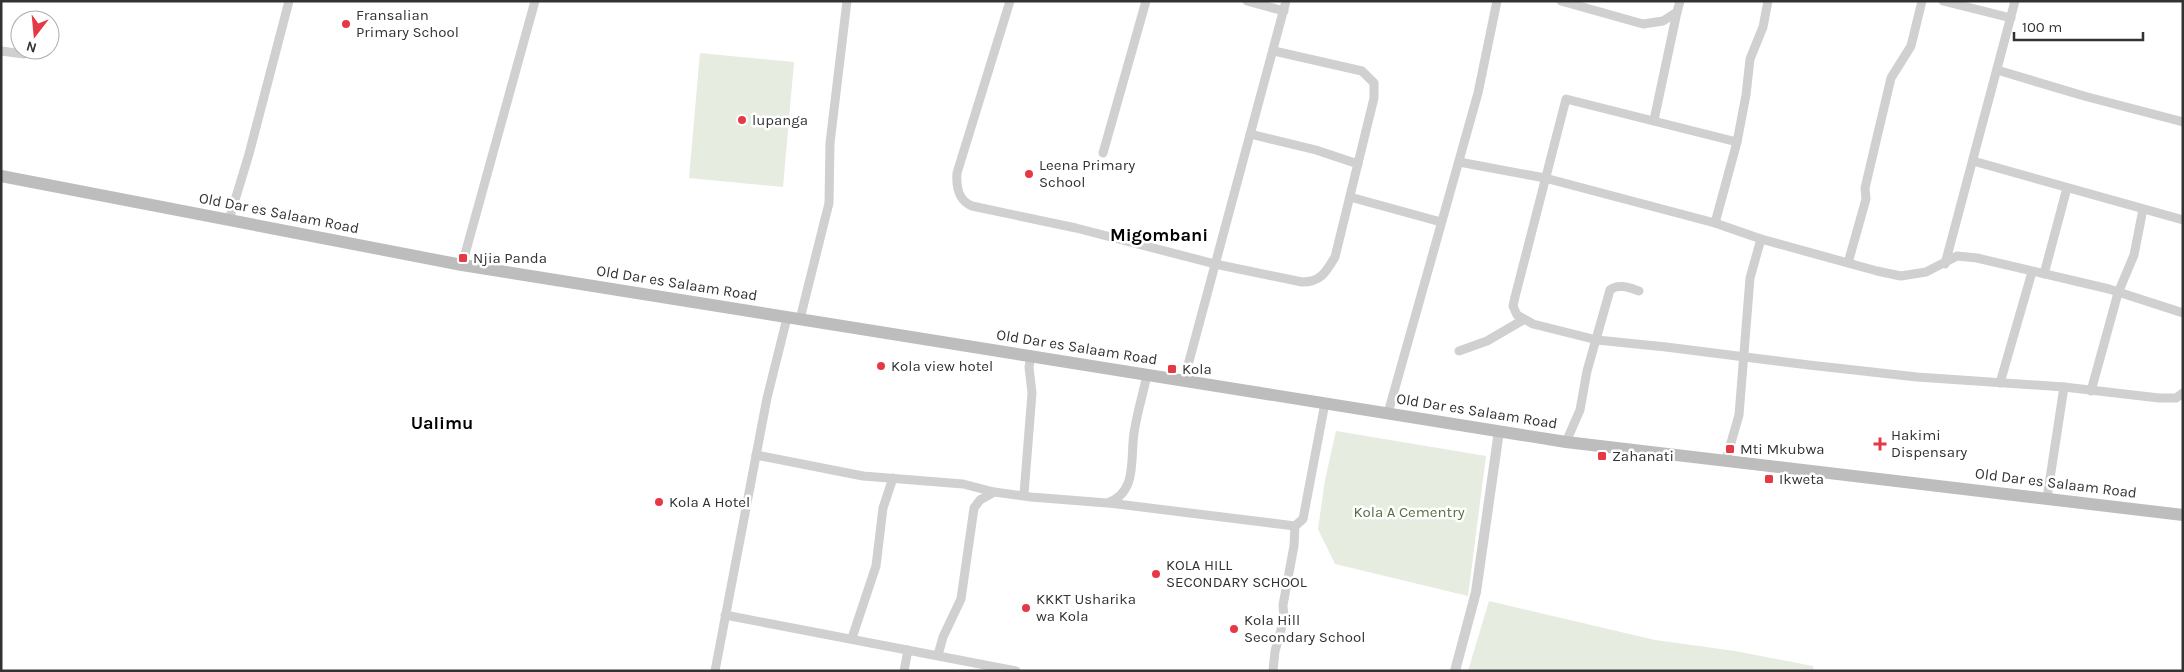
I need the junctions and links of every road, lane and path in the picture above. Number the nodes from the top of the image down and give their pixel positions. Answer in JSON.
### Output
{"nodes":[{"id":1,"x":289,"y":1,"type":"edge"},
{"id":2,"x":536,"y":1,"type":"edge"},
{"id":3,"x":847,"y":1,"type":"edge"},
{"id":4,"x":1010,"y":1,"type":"edge"},
{"id":5,"x":1146,"y":1,"type":"edge"},
{"id":6,"x":1247,"y":1,"type":"edge"},
{"id":7,"x":1497,"y":1,"type":"edge"},
{"id":8,"x":1561,"y":1,"type":"edge"},
{"id":9,"x":1680,"y":1,"type":"edge"},
{"id":10,"x":1768,"y":1,"type":"edge"},
{"id":11,"x":1922,"y":1,"type":"edge"},
{"id":12,"x":1944,"y":1,"type":"edge"},
{"id":13,"x":2015,"y":1,"type":"edge"},
{"id":14,"x":1285,"y":6,"type":"edge"},
{"id":15,"x":1677,"y":12,"type":"junction"},
{"id":16,"x":2011,"y":18,"type":"junction"},
{"id":17,"x":1274,"y":51,"type":"junction"},
{"id":18,"x":1997,"y":70,"type":"junction"},
{"id":19,"x":1654,"y":120,"type":"junction"},
{"id":20,"x":2183,"y":122,"type":"edge"},
{"id":21,"x":1250,"y":134,"type":"junction"},
{"id":22,"x":1737,"y":142,"type":"junction"},
{"id":23,"x":1103,"y":153,"type":"dead end"},
{"id":24,"x":1973,"y":161,"type":"junction"},
{"id":25,"x":1459,"y":162,"type":"junction"},
{"id":26,"x":1358,"y":164,"type":"junction"},
{"id":27,"x":1,"y":176,"type":"edge"},
{"id":28,"x":1545,"y":178,"type":"junction"},
{"id":29,"x":2067,"y":188,"type":"junction"},
{"id":30,"x":1350,"y":197,"type":"junction"},
{"id":31,"x":2143,"y":208,"type":"junction"},
{"id":32,"x":229,"y":220,"type":"junction"},
{"id":33,"x":2183,"y":220,"type":"edge"},
{"id":34,"x":1441,"y":222,"type":"junction"},
{"id":35,"x":1715,"y":223,"type":"junction"},
{"id":36,"x":1762,"y":239,"type":"junction"},
{"id":37,"x":1848,"y":263,"type":"junction"},
{"id":38,"x":1215,"y":264,"type":"junction"},
{"id":39,"x":1945,"y":264,"type":"junction"},
{"id":40,"x":462,"y":266,"type":"junction"},
{"id":41,"x":2032,"y":272,"type":"junction"},
{"id":42,"x":2044,"y":274,"type":"junction"},
{"id":43,"x":1639,"y":291,"type":"dead end"},
{"id":44,"x":2118,"y":293,"type":"junction"},
{"id":45,"x":2183,"y":313,"type":"edge"},
{"id":46,"x":794,"y":318,"type":"junction"},
{"id":47,"x":1523,"y":320,"type":"junction"},
{"id":48,"x":1597,"y":340,"type":"junction"},
{"id":49,"x":1459,"y":351,"type":"dead end"},
{"id":50,"x":1031,"y":356,"type":"junction"},
{"id":51,"x":1744,"y":356,"type":"junction"},
{"id":52,"x":1147,"y":375,"type":"junction"},
{"id":53,"x":1184,"y":380,"type":"junction"},
{"id":54,"x":2000,"y":383,"type":"junction"},
{"id":55,"x":2064,"y":387,"type":"junction"},
{"id":56,"x":2091,"y":390,"type":"junction"},
{"id":57,"x":2183,"y":393,"type":"edge"},
{"id":58,"x":1325,"y":403,"type":"junction"},
{"id":59,"x":1388,"y":413,"type":"junction"},
{"id":60,"x":1499,"y":431,"type":"junction"},
{"id":61,"x":1566,"y":442,"type":"junction"},
{"id":62,"x":756,"y":456,"type":"junction"},
{"id":63,"x":1726,"y":460,"type":"junction"},
{"id":64,"x":893,"y":478,"type":"junction"},
{"id":65,"x":994,"y":492,"type":"junction"},
{"id":66,"x":1024,"y":494,"type":"junction"},
{"id":67,"x":2047,"y":498,"type":"junction"},
{"id":68,"x":1106,"y":503,"type":"junction"},
{"id":69,"x":2183,"y":514,"type":"edge"},
{"id":70,"x":1295,"y":526,"type":"junction"},
{"id":71,"x":725,"y":615,"type":"junction"},
{"id":72,"x":852,"y":638,"type":"junction"},
{"id":73,"x":908,"y":650,"type":"junction"},
{"id":74,"x":938,"y":654,"type":"junction"},
{"id":75,"x":715,"y":671,"type":"edge"},
{"id":76,"x":904,"y":671,"type":"edge"},
{"id":77,"x":1016,"y":671,"type":"edge"},
{"id":78,"x":1273,"y":671,"type":"edge"},
{"id":79,"x":1455,"y":671,"type":"edge"}],
"edges":[{"from":1,"to":32,"type":"street"},
{"from":2,"to":40,"type":"street"},
{"from":3,"to":46,"type":"street"},
{"from":4,"to":38,"type":"street"},
{"from":5,"to":23,"type":"street"},
{"from":6,"to":14,"type":"street"},
{"from":7,"to":25,"type":"street"},
{"from":8,"to":15,"type":"street"},
{"from":9,"to":15,"type":"street"},
{"from":10,"to":22,"type":"street"},
{"from":11,"to":37,"type":"street"},
{"from":12,"to":16,"type":"street"},
{"from":13,"to":16,"type":"street"},
{"from":14,"to":17,"type":"street"},
{"from":15,"to":19,"type":"street"},
{"from":16,"to":18,"type":"street"},
{"from":17,"to":21,"type":"street"},
{"from":17,"to":26,"type":"street"},
{"from":18,"to":20,"type":"street"},
{"from":18,"to":24,"type":"street"},
{"from":19,"to":22,"type":"street"},
{"from":19,"to":28,"type":"street"},
{"from":21,"to":26,"type":"street"},
{"from":21,"to":38,"type":"street"},
{"from":22,"to":35,"type":"street"},
{"from":24,"to":29,"type":"street"},
{"from":24,"to":39,"type":"street"},
{"from":25,"to":28,"type":"street"},
{"from":25,"to":34,"type":"street"},
{"from":26,"to":30,"type":"street"},
{"from":27,"to":32,"type":"main road","name":"Old Dar es Salaam Road"},
{"from":28,"to":35,"type":"street"},
{"from":28,"to":47,"type":"street"},
{"from":29,"to":31,"type":"street"},
{"from":29,"to":42,"type":"street"},
{"from":30,"to":34,"type":"street"},
{"from":30,"to":38,"type":"street"},
{"from":31,"to":33,"type":"street"},
{"from":31,"to":44,"type":"street"},
{"from":32,"to":40,"type":"main road","name":"Old Dar es Salaam Road"},
{"from":34,"to":59,"type":"street"},
{"from":35,"to":36,"type":"street"},
{"from":36,"to":37,"type":"street"},
{"from":36,"to":51,"type":"street"},
{"from":37,"to":39,"type":"street"},
{"from":38,"to":53,"type":"street"},
{"from":39,"to":41,"type":"street"},
{"from":40,"to":46,"type":"main road","name":"Old Dar es Salaam Road"},
{"from":41,"to":42,"type":"street"},
{"from":41,"to":54,"type":"street"},
{"from":42,"to":44,"type":"street"},
{"from":43,"to":48,"type":"street"},
{"from":44,"to":45,"type":"street"},
{"from":44,"to":56,"type":"street"},
{"from":46,"to":50,"type":"main road","name":"Old Dar es Salaam Road"},
{"from":46,"to":62,"type":"street"},
{"from":47,"to":48,"type":"street"},
{"from":47,"to":49,"type":"street"},
{"from":48,"to":51,"type":"street"},
{"from":48,"to":61,"type":"street"},
{"from":50,"to":52,"type":"main road","name":"Old Dar es Salaam Road"},
{"from":50,"to":66,"type":"street"},
{"from":51,"to":54,"type":"street"},
{"from":51,"to":63,"type":"street"},
{"from":52,"to":53,"type":"main road","name":"Old Dar es Salaam Road"},
{"from":52,"to":68,"type":"street"},
{"from":53,"to":58,"type":"main road","name":"Old Dar es Salaam Road"},
{"from":54,"to":55,"type":"street"},
{"from":55,"to":56,"type":"street"},
{"from":55,"to":67,"type":"street"},
{"from":56,"to":57,"type":"street"},
{"from":58,"to":59,"type":"main road","name":"Old Dar es Salaam Road"},
{"from":58,"to":70,"type":"street"},
{"from":59,"to":60,"type":"main road","name":"Old Dar es Salaam Road"},
{"from":60,"to":61,"type":"main road","name":"Old Dar es Salaam Road"},
{"from":60,"to":79,"type":"street"},
{"from":61,"to":63,"type":"main road","name":"Old Dar es Salaam Road"},
{"from":62,"to":64,"type":"street"},
{"from":62,"to":71,"type":"street"},
{"from":63,"to":67,"type":"main road","name":"Old Dar es Salaam Road"},
{"from":64,"to":65,"type":"street"},
{"from":64,"to":72,"type":"street"},
{"from":65,"to":66,"type":"street"},
{"from":65,"to":74,"type":"street"},
{"from":66,"to":68,"type":"street"},
{"from":67,"to":69,"type":"main road","name":"Old Dar es Salaam Road"},
{"from":68,"to":70,"type":"street"},
{"from":70,"to":78,"type":"street"},
{"from":71,"to":72,"type":"street"},
{"from":71,"to":75,"type":"street"},
{"from":72,"to":73,"type":"street"},
{"from":73,"to":74,"type":"street"},
{"from":73,"to":76,"type":"street"},
{"from":74,"to":77,"type":"street"}]}
